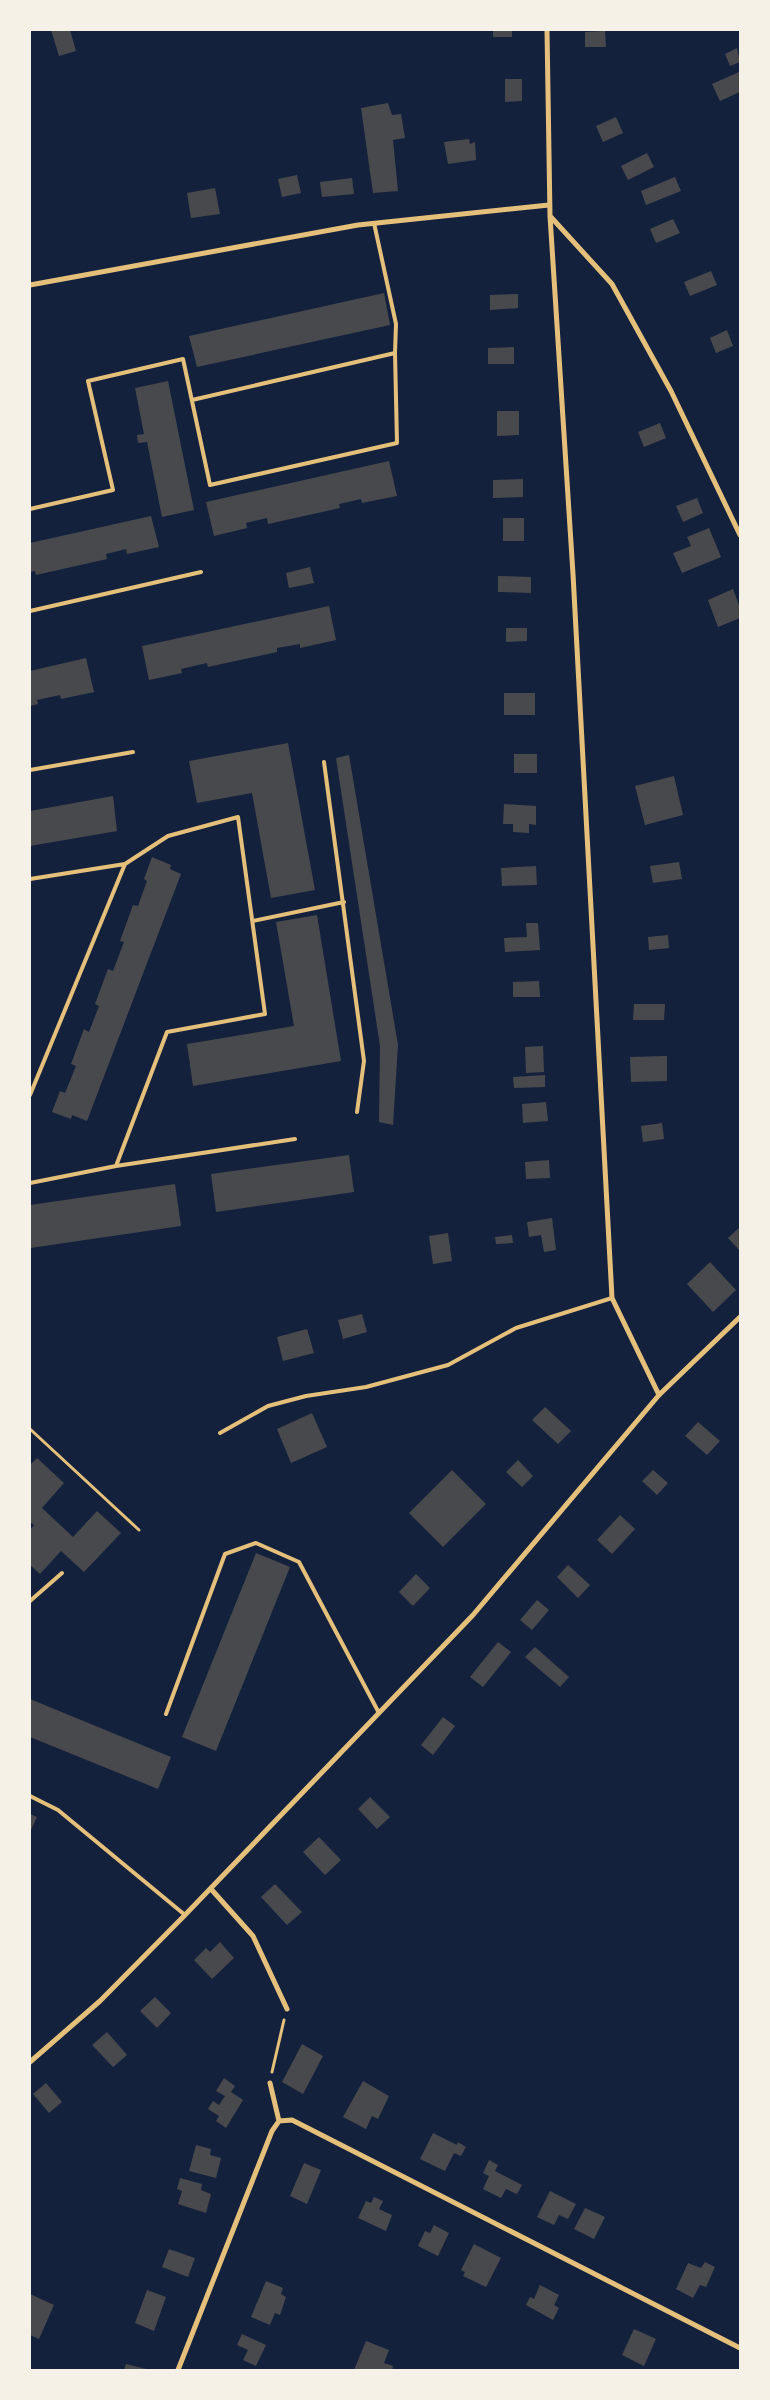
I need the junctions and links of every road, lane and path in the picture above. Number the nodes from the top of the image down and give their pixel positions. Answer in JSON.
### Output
{"nodes":[{"id":1,"x":547,"y":30,"type":"edge"},
{"id":2,"x":550,"y":205,"type":"junction"},
{"id":3,"x":550,"y":216,"type":"junction"},
{"id":4,"x":374,"y":223,"type":"junction"},
{"id":5,"x":30,"y":285,"type":"edge"},
{"id":6,"x":395,"y":353,"type":"junction"},
{"id":7,"x":192,"y":400,"type":"junction"},
{"id":8,"x":30,"y":509,"type":"edge"},
{"id":9,"x":740,"y":535,"type":"edge"},
{"id":10,"x":201,"y":572,"type":"dead end"},
{"id":11,"x":30,"y":611,"type":"edge"},
{"id":12,"x":133,"y":752,"type":"dead end"},
{"id":13,"x":324,"y":762,"type":"dead end"},
{"id":14,"x":30,"y":770,"type":"edge"},
{"id":15,"x":125,"y":864,"type":"junction"},
{"id":16,"x":30,"y":879,"type":"edge"},
{"id":17,"x":344,"y":902,"type":"junction"},
{"id":18,"x":253,"y":920,"type":"junction"},
{"id":19,"x":30,"y":1095,"type":"edge"},
{"id":20,"x":357,"y":1112,"type":"dead end"},
{"id":21,"x":295,"y":1139,"type":"dead end"},
{"id":22,"x":116,"y":1166,"type":"junction"},
{"id":23,"x":30,"y":1183,"type":"edge"},
{"id":24,"x":612,"y":1298,"type":"junction"},
{"id":25,"x":740,"y":1317,"type":"edge"},
{"id":26,"x":659,"y":1396,"type":"junction"},
{"id":27,"x":30,"y":1429,"type":"edge"},
{"id":28,"x":220,"y":1432,"type":"dead end"},
{"id":29,"x":139,"y":1530,"type":"dead end"},
{"id":30,"x":62,"y":1573,"type":"dead end"},
{"id":31,"x":30,"y":1601,"type":"edge"},
{"id":32,"x":166,"y":1714,"type":"dead end"},
{"id":33,"x":379,"y":1714,"type":"junction"},
{"id":34,"x":30,"y":1796,"type":"edge"},
{"id":35,"x":210,"y":1889,"type":"junction"},
{"id":36,"x":185,"y":1915,"type":"junction"},
{"id":37,"x":287,"y":2010,"type":"joint"},
{"id":38,"x":30,"y":2062,"type":"edge"},
{"id":39,"x":270,"y":2083,"type":"joint"},
{"id":40,"x":279,"y":2121,"type":"junction"},
{"id":41,"x":740,"y":2348,"type":"edge"},
{"id":42,"x":178,"y":2370,"type":"edge"}],
"edges":[{"from":1,"to":2,"type":"street"},
{"from":2,"to":3,"type":"street"},
{"from":2,"to":4,"type":"street"},
{"from":3,"to":9,"type":"street"},
{"from":3,"to":24,"type":"street"},
{"from":4,"to":5,"type":"street"},
{"from":4,"to":6,"type":"lane"},
{"from":6,"to":7,"type":"lane"},
{"from":6,"to":7,"type":"lane"},
{"from":7,"to":8,"type":"lane"},
{"from":10,"to":11,"type":"lane"},
{"from":12,"to":14,"type":"lane"},
{"from":13,"to":17,"type":"lane"},
{"from":15,"to":16,"type":"lane"},
{"from":15,"to":18,"type":"lane"},
{"from":15,"to":19,"type":"lane"},
{"from":17,"to":18,"type":"lane"},
{"from":17,"to":20,"type":"lane"},
{"from":18,"to":22,"type":"lane"},
{"from":21,"to":22,"type":"lane"},
{"from":22,"to":23,"type":"lane"},
{"from":24,"to":26,"type":"street"},
{"from":24,"to":28,"type":"lane"},
{"from":25,"to":26,"type":"street"},
{"from":26,"to":33,"type":"street"},
{"from":27,"to":29,"type":"path"},
{"from":30,"to":31,"type":"lane"},
{"from":32,"to":33,"type":"lane"},
{"from":33,"to":35,"type":"street"},
{"from":34,"to":36,"type":"lane"},
{"from":35,"to":36,"type":"street"},
{"from":35,"to":37,"type":"street"},
{"from":36,"to":38,"type":"street"},
{"from":37,"to":39,"type":"path"},
{"from":39,"to":40,"type":"street"},
{"from":40,"to":41,"type":"street"},
{"from":40,"to":42,"type":"street"}]}
